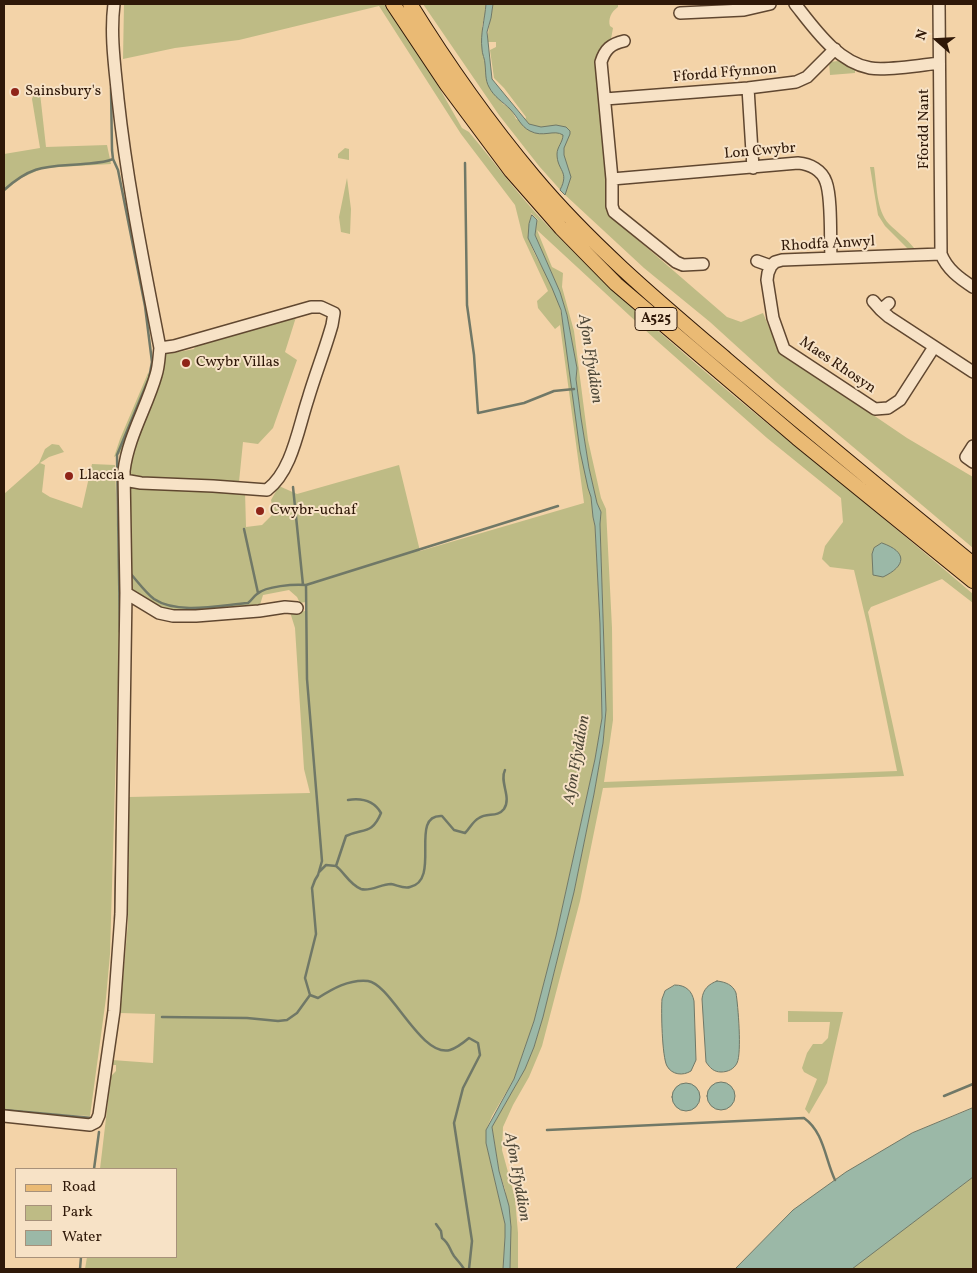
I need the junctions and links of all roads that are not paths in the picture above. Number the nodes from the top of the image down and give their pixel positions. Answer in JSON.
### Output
{"nodes":[{"id":1,"x":114,"y":4,"type":"edge"},
{"id":2,"x":392,"y":4,"type":"edge"},
{"id":3,"x":410,"y":4,"type":"edge"},
{"id":4,"x":690,"y":4,"type":"edge"},
{"id":5,"x":770,"y":4,"type":"edge"},
{"id":6,"x":795,"y":4,"type":"edge"},
{"id":7,"x":939,"y":4,"type":"edge"},
{"id":8,"x":700,"y":12,"type":"junction"},
{"id":9,"x":680,"y":13,"type":"dead end"},
{"id":10,"x":618,"y":39,"type":"dead end"},
{"id":11,"x":835,"y":49,"type":"junction"},
{"id":12,"x":939,"y":63,"type":"junction"},
{"id":13,"x":748,"y":88,"type":"junction"},
{"id":14,"x":605,"y":99,"type":"junction"},
{"id":15,"x":753,"y":168,"type":"junction"},
{"id":16,"x":612,"y":179,"type":"junction"},
{"id":17,"x":941,"y":254,"type":"junction"},
{"id":18,"x":831,"y":258,"type":"junction"},
{"id":19,"x":757,"y":260,"type":"dead end"},
{"id":20,"x":697,"y":266,"type":"dead end"},
{"id":21,"x":771,"y":266,"type":"junction"},
{"id":22,"x":973,"y":286,"type":"edge"},
{"id":23,"x":873,"y":301,"type":"dead end"},
{"id":24,"x":774,"y":318,"type":"joint"},
{"id":25,"x":934,"y":347,"type":"junction"},
{"id":26,"x":160,"y":348,"type":"junction"},
{"id":27,"x":973,"y":372,"type":"edge"},
{"id":28,"x":973,"y":446,"type":"edge"},
{"id":29,"x":966,"y":461,"type":"edge"},
{"id":30,"x":124,"y":480,"type":"junction"},
{"id":31,"x":973,"y":564,"type":"edge"},
{"id":32,"x":973,"y":581,"type":"edge"},
{"id":33,"x":126,"y":593,"type":"junction"},
{"id":34,"x":297,"y":608,"type":"dead end"},
{"id":35,"x":4,"y":1116,"type":"edge"}],
"edges":[{"from":1,"to":26,"type":"street"},
{"from":2,"to":32,"type":"main road","number":"A525"},
{"from":3,"to":31,"type":"main road","number":"A525"},
{"from":4,"to":8,"type":"street"},
{"from":5,"to":8,"type":"street"},
{"from":6,"to":11,"type":"street"},
{"from":7,"to":12,"type":"street","name":"Ffordd Nant"},
{"from":8,"to":9,"type":"street"},
{"from":10,"to":14,"type":"street"},
{"from":11,"to":12,"type":"street"},
{"from":11,"to":13,"type":"street","name":"Ffordd Ffynnon"},
{"from":12,"to":17,"type":"street","name":"Ffordd Nant"},
{"from":13,"to":14,"type":"street","name":"Ffordd Ffynnon"},
{"from":13,"to":15,"type":"street"},
{"from":14,"to":16,"type":"street"},
{"from":15,"to":16,"type":"street","name":"Lon Cwybr"},
{"from":15,"to":18,"type":"street","name":"Lon Cwybr"},
{"from":16,"to":20,"type":"street"},
{"from":17,"to":18,"type":"street","name":"Rhodfa Anwyl"},
{"from":17,"to":22,"type":"street"},
{"from":18,"to":21,"type":"street","name":"Rhodfa Anwyl"},
{"from":19,"to":21,"type":"street"},
{"from":21,"to":24,"type":"street","name":"Rhodfa Anwyl"},
{"from":23,"to":25,"type":"street"},
{"from":24,"to":25,"type":"street","name":"Maes Rhosyn"},
{"from":25,"to":27,"type":"street"},
{"from":26,"to":30,"type":"street"},
{"from":26,"to":30,"type":"street"},
{"from":28,"to":29,"type":"street"},
{"from":30,"to":33,"type":"street"},
{"from":33,"to":34,"type":"street"},
{"from":33,"to":35,"type":"street"}]}
